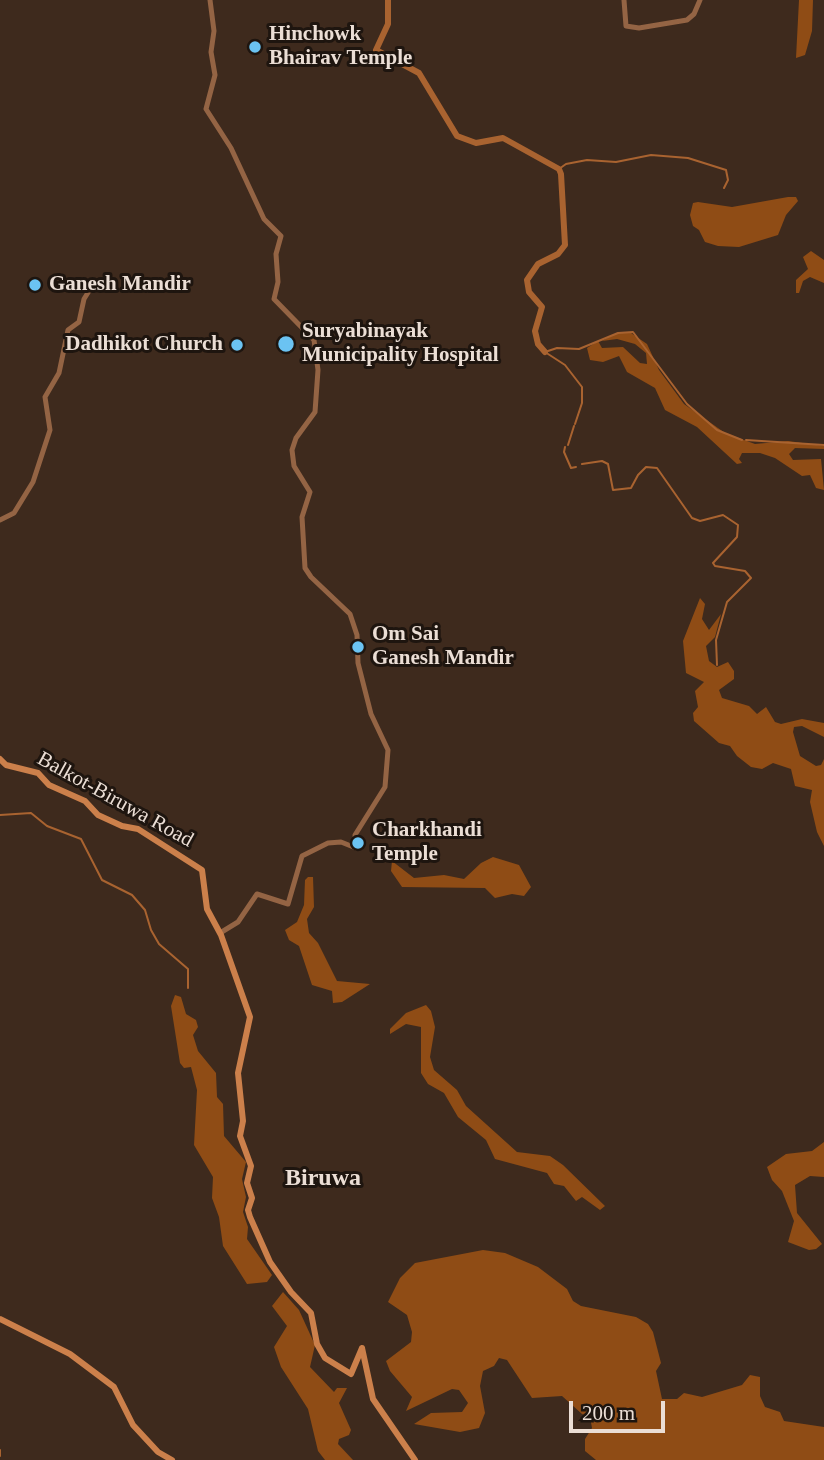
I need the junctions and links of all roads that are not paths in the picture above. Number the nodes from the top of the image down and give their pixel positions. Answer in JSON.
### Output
{"nodes":[{"id":1,"x":210,"y":0,"type":"edge"},
{"id":2,"x":624,"y":0,"type":"edge"},
{"id":3,"x":700,"y":0,"type":"edge"},
{"id":4,"x":94,"y":283,"type":"dead end"},
{"id":5,"x":0,"y":520,"type":"edge"},
{"id":6,"x":0,"y":759,"type":"edge"},
{"id":7,"x":220,"y":933,"type":"junction"},
{"id":8,"x":0,"y":1319,"type":"edge"},
{"id":9,"x":172,"y":1460,"type":"edge"},
{"id":10,"x":415,"y":1460,"type":"edge"}],
"edges":[{"from":1,"to":7,"type":"street"},
{"from":2,"to":3,"type":"street"},
{"from":4,"to":5,"type":"street"},
{"from":6,"to":7,"type":"main road","name":"Balkot-Biruwa Road"},
{"from":7,"to":10,"type":"main road","name":"Balkot-Biruwa Road"},
{"from":8,"to":9,"type":"main road"}]}
